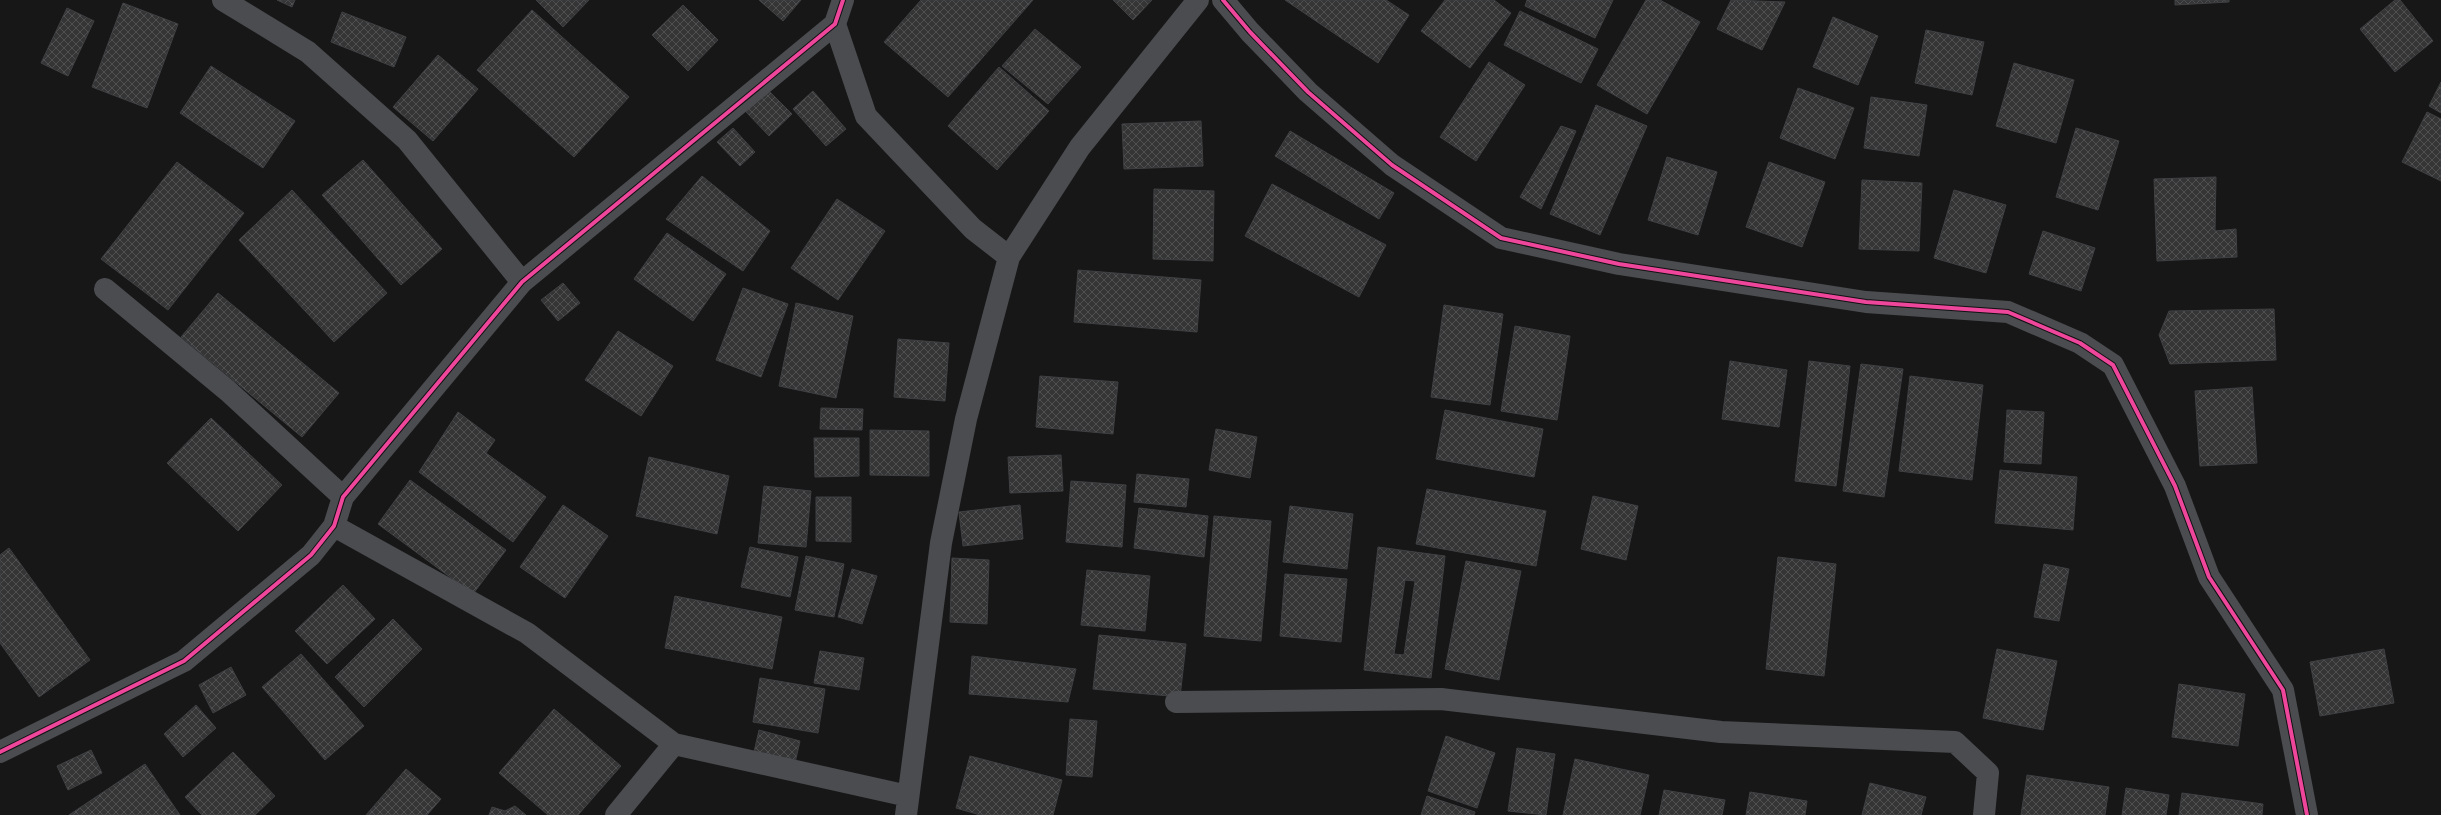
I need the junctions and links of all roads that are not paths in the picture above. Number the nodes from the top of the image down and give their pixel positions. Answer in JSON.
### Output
{"nodes":[{"id":1,"x":223,"y":0,"type":"edge"},
{"id":2,"x":843,"y":0,"type":"edge"},
{"id":3,"x":1198,"y":0,"type":"edge"},
{"id":4,"x":1223,"y":0,"type":"edge"},
{"id":5,"x":835,"y":24,"type":"junction"},
{"id":6,"x":1009,"y":257,"type":"junction"},
{"id":7,"x":522,"y":282,"type":"junction"},
{"id":8,"x":105,"y":289,"type":"dead end"},
{"id":9,"x":343,"y":497,"type":"junction"},
{"id":10,"x":334,"y":526,"type":"junction"},
{"id":11,"x":1176,"y":702,"type":"dead end"},
{"id":12,"x":674,"y":744,"type":"junction"},
{"id":13,"x":0,"y":752,"type":"edge"},
{"id":14,"x":907,"y":805,"type":"edge"},
{"id":15,"x":616,"y":815,"type":"edge"},
{"id":16,"x":1984,"y":815,"type":"edge"},
{"id":17,"x":2307,"y":815,"type":"edge"}],
"edges":[{"from":1,"to":7,"type":"street"},
{"from":2,"to":5,"type":"street"},
{"from":3,"to":6,"type":"street"},
{"from":4,"to":17,"type":"street"},
{"from":5,"to":6,"type":"street"},
{"from":5,"to":7,"type":"street"},
{"from":6,"to":14,"type":"street"},
{"from":7,"to":9,"type":"street"},
{"from":8,"to":9,"type":"street"},
{"from":9,"to":10,"type":"street"},
{"from":10,"to":12,"type":"street"},
{"from":10,"to":13,"type":"street"},
{"from":11,"to":16,"type":"street"},
{"from":12,"to":14,"type":"street"},
{"from":12,"to":15,"type":"street"}]}
